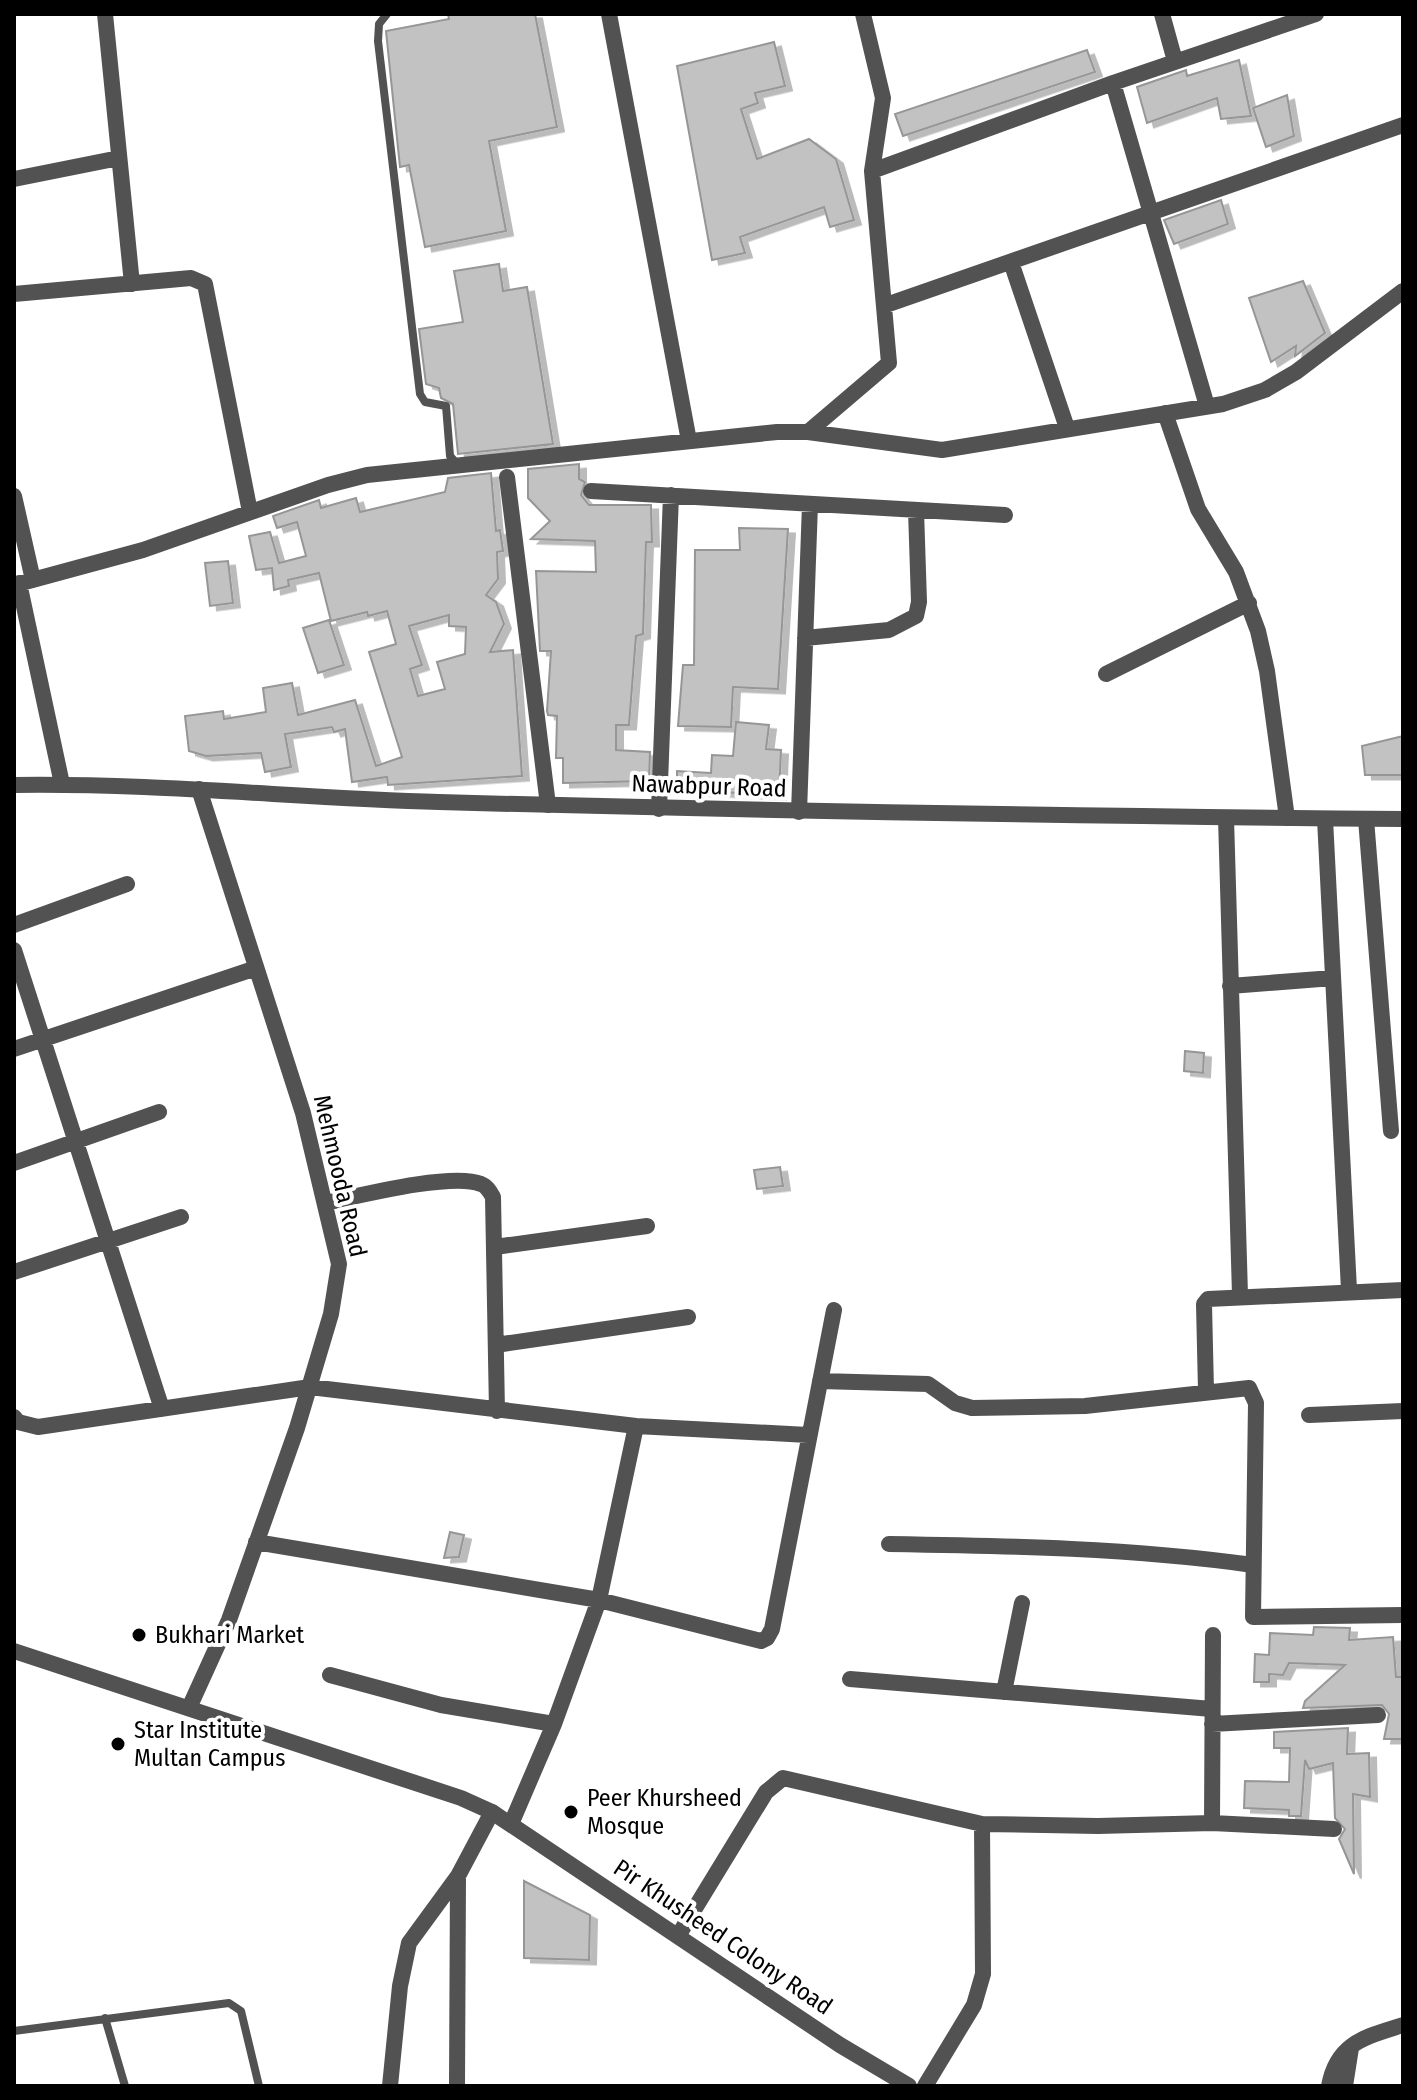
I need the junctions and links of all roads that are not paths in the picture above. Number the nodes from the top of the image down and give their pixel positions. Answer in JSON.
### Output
{"nodes":[{"id":1,"x":105,"y":14,"type":"edge"},
{"id":2,"x":387,"y":14,"type":"edge"},
{"id":3,"x":609,"y":14,"type":"edge"},
{"id":4,"x":863,"y":14,"type":"edge"},
{"id":5,"x":1162,"y":14,"type":"edge"},
{"id":6,"x":1306,"y":16,"type":"edge"},
{"id":7,"x":1175,"y":61,"type":"junction"},
{"id":8,"x":1113,"y":83,"type":"junction"},
{"id":9,"x":1403,"y":125,"type":"edge"},
{"id":10,"x":119,"y":158,"type":"junction"},
{"id":11,"x":872,"y":171,"type":"junction"},
{"id":12,"x":14,"y":179,"type":"edge"},
{"id":13,"x":1151,"y":213,"type":"junction"},
{"id":14,"x":1011,"y":262,"type":"junction"},
{"id":15,"x":132,"y":284,"type":"junction"},
{"id":16,"x":1403,"y":291,"type":"edge"},
{"id":17,"x":14,"y":294,"type":"edge"},
{"id":18,"x":886,"y":305,"type":"junction"},
{"id":19,"x":1207,"y":406,"type":"junction"},
{"id":20,"x":1165,"y":413,"type":"junction"},
{"id":21,"x":1067,"y":428,"type":"junction"},
{"id":22,"x":808,"y":432,"type":"junction"},
{"id":23,"x":689,"y":441,"type":"junction"},
{"id":24,"x":458,"y":465,"type":"junction"},
{"id":25,"x":507,"y":477,"type":"dead end"},
{"id":26,"x":591,"y":491,"type":"dead end"},
{"id":27,"x":671,"y":495,"type":"junction"},
{"id":28,"x":14,"y":496,"type":"edge"},
{"id":29,"x":810,"y":504,"type":"junction"},
{"id":30,"x":916,"y":510,"type":"junction"},
{"id":31,"x":250,"y":512,"type":"junction"},
{"id":32,"x":1005,"y":515,"type":"dead end"},
{"id":33,"x":22,"y":582,"type":"edge"},
{"id":34,"x":1249,"y":603,"type":"junction"},
{"id":35,"x":805,"y":638,"type":"junction"},
{"id":36,"x":1106,"y":674,"type":"dead end"},
{"id":37,"x":62,"y":784,"type":"junction"},
{"id":38,"x":14,"y":785,"type":"edge"},
{"id":39,"x":199,"y":789,"type":"junction"},
{"id":40,"x":548,"y":805,"type":"junction"},
{"id":41,"x":659,"y":809,"type":"junction"},
{"id":42,"x":799,"y":812,"type":"junction"},
{"id":43,"x":1226,"y":818,"type":"junction"},
{"id":44,"x":1287,"y":818,"type":"junction"},
{"id":45,"x":1325,"y":819,"type":"junction"},
{"id":46,"x":1366,"y":819,"type":"junction"},
{"id":47,"x":1403,"y":819,"type":"edge"},
{"id":48,"x":127,"y":884,"type":"dead end"},
{"id":49,"x":14,"y":925,"type":"edge"},
{"id":50,"x":14,"y":950,"type":"edge"},
{"id":51,"x":256,"y":968,"type":"junction"},
{"id":52,"x":1333,"y":978,"type":"junction"},
{"id":53,"x":1230,"y":986,"type":"junction"},
{"id":54,"x":43,"y":1040,"type":"junction"},
{"id":55,"x":14,"y":1049,"type":"edge"},
{"id":56,"x":159,"y":1112,"type":"dead end"},
{"id":57,"x":1391,"y":1131,"type":"dead end"},
{"id":58,"x":76,"y":1141,"type":"junction"},
{"id":59,"x":14,"y":1163,"type":"edge"},
{"id":60,"x":325,"y":1203,"type":"junction"},
{"id":61,"x":181,"y":1217,"type":"dead end"},
{"id":62,"x":647,"y":1226,"type":"dead end"},
{"id":63,"x":108,"y":1241,"type":"junction"},
{"id":64,"x":495,"y":1247,"type":"junction"},
{"id":65,"x":14,"y":1272,"type":"edge"},
{"id":66,"x":1349,"y":1290,"type":"junction"},
{"id":67,"x":1403,"y":1290,"type":"edge"},
{"id":68,"x":1240,"y":1295,"type":"junction"},
{"id":69,"x":834,"y":1310,"type":"dead end"},
{"id":70,"x":688,"y":1317,"type":"dead end"},
{"id":71,"x":496,"y":1345,"type":"junction"},
{"id":72,"x":820,"y":1381,"type":"junction"},
{"id":73,"x":310,"y":1387,"type":"junction"},
{"id":74,"x":1206,"y":1391,"type":"junction"},
{"id":75,"x":162,"y":1409,"type":"junction"},
{"id":76,"x":497,"y":1411,"type":"junction"},
{"id":77,"x":1403,"y":1411,"type":"edge"},
{"id":78,"x":1309,"y":1415,"type":"dead end"},
{"id":79,"x":14,"y":1417,"type":"edge"},
{"id":80,"x":636,"y":1426,"type":"junction"},
{"id":81,"x":808,"y":1435,"type":"junction"},
{"id":82,"x":256,"y":1542,"type":"junction"},
{"id":83,"x":889,"y":1544,"type":"dead end"},
{"id":84,"x":1253,"y":1565,"type":"junction"},
{"id":85,"x":599,"y":1600,"type":"junction"},
{"id":86,"x":1022,"y":1603,"type":"dead end"},
{"id":87,"x":1403,"y":1615,"type":"edge"},
{"id":88,"x":1213,"y":1635,"type":"dead end"},
{"id":89,"x":14,"y":1651,"type":"edge"},
{"id":90,"x":330,"y":1675,"type":"dead end"},
{"id":91,"x":850,"y":1679,"type":"dead end"},
{"id":92,"x":1004,"y":1692,"type":"junction"},
{"id":93,"x":189,"y":1708,"type":"junction"},
{"id":94,"x":1378,"y":1715,"type":"dead end"},
{"id":95,"x":1212,"y":1717,"type":"junction"},
{"id":96,"x":554,"y":1724,"type":"junction"},
{"id":97,"x":492,"y":1812,"type":"junction"},
{"id":98,"x":1212,"y":1823,"type":"junction"},
{"id":99,"x":511,"y":1824,"type":"junction"},
{"id":100,"x":982,"y":1824,"type":"junction"},
{"id":101,"x":1334,"y":1829,"type":"dead end"},
{"id":102,"x":458,"y":1876,"type":"junction"},
{"id":103,"x":678,"y":1936,"type":"junction"},
{"id":104,"x":105,"y":2018,"type":"junction"},
{"id":105,"x":1403,"y":2025,"type":"edge"},
{"id":106,"x":14,"y":2031,"type":"edge"},
{"id":107,"x":1352,"y":2042,"type":"junction"},
{"id":108,"x":125,"y":2086,"type":"edge"},
{"id":109,"x":259,"y":2086,"type":"edge"},
{"id":110,"x":390,"y":2086,"type":"edge"},
{"id":111,"x":457,"y":2086,"type":"edge"},
{"id":112,"x":909,"y":2086,"type":"edge"},
{"id":113,"x":925,"y":2086,"type":"edge"},
{"id":114,"x":1329,"y":2086,"type":"edge"},
{"id":115,"x":1345,"y":2086,"type":"edge"}],
"edges":[{"from":1,"to":10,"type":"street"},
{"from":2,"to":24,"type":"lane"},
{"from":3,"to":23,"type":"street"},
{"from":4,"to":11,"type":"street"},
{"from":5,"to":7,"type":"street"},
{"from":6,"to":7,"type":"street"},
{"from":7,"to":8,"type":"street"},
{"from":8,"to":11,"type":"street"},
{"from":8,"to":13,"type":"street"},
{"from":9,"to":13,"type":"street"},
{"from":10,"to":12,"type":"street"},
{"from":10,"to":15,"type":"street"},
{"from":11,"to":18,"type":"street"},
{"from":13,"to":14,"type":"street"},
{"from":13,"to":19,"type":"street"},
{"from":14,"to":18,"type":"street"},
{"from":14,"to":21,"type":"street"},
{"from":15,"to":17,"type":"street"},
{"from":15,"to":31,"type":"street"},
{"from":16,"to":19,"type":"street"},
{"from":18,"to":22,"type":"street"},
{"from":19,"to":20,"type":"street"},
{"from":20,"to":21,"type":"street"},
{"from":20,"to":34,"type":"street"},
{"from":21,"to":22,"type":"street"},
{"from":22,"to":23,"type":"street"},
{"from":23,"to":24,"type":"street"},
{"from":24,"to":31,"type":"street"},
{"from":25,"to":40,"type":"street"},
{"from":26,"to":27,"type":"street"},
{"from":27,"to":29,"type":"street"},
{"from":27,"to":41,"type":"street"},
{"from":28,"to":33,"type":"street"},
{"from":29,"to":30,"type":"street"},
{"from":29,"to":35,"type":"street"},
{"from":30,"to":32,"type":"street"},
{"from":30,"to":35,"type":"street"},
{"from":31,"to":33,"type":"street"},
{"from":33,"to":37,"type":"street"},
{"from":34,"to":36,"type":"street"},
{"from":34,"to":44,"type":"street"},
{"from":35,"to":42,"type":"street"},
{"from":37,"to":38,"type":"street","name":"Nawabpur Road"},
{"from":37,"to":39,"type":"street","name":"Nawabpur Road"},
{"from":39,"to":40,"type":"street","name":"Nawabpur Road"},
{"from":39,"to":51,"type":"street","name":"Mehmooda Road"},
{"from":40,"to":41,"type":"street","name":"Nawabpur Road"},
{"from":41,"to":42,"type":"street","name":"Nawabpur Road"},
{"from":42,"to":43,"type":"street","name":"Nawabpur Road"},
{"from":43,"to":44,"type":"street","name":"Nawabpur Road"},
{"from":43,"to":53,"type":"street"},
{"from":44,"to":45,"type":"street","name":"Nawabpur Road"},
{"from":45,"to":46,"type":"street","name":"Nawabpur Road"},
{"from":45,"to":52,"type":"street"},
{"from":46,"to":47,"type":"street","name":"Nawabpur Road"},
{"from":46,"to":57,"type":"street"},
{"from":48,"to":49,"type":"street"},
{"from":50,"to":54,"type":"street"},
{"from":51,"to":54,"type":"street"},
{"from":51,"to":60,"type":"street","name":"Mehmooda Road"},
{"from":52,"to":53,"type":"street"},
{"from":52,"to":66,"type":"street"},
{"from":53,"to":68,"type":"street"},
{"from":54,"to":55,"type":"street"},
{"from":54,"to":58,"type":"street"},
{"from":56,"to":58,"type":"street"},
{"from":58,"to":59,"type":"street"},
{"from":58,"to":63,"type":"street"},
{"from":60,"to":64,"type":"street"},
{"from":60,"to":73,"type":"street","name":"Mehmooda Road"},
{"from":61,"to":63,"type":"street"},
{"from":62,"to":64,"type":"street"},
{"from":63,"to":65,"type":"street"},
{"from":63,"to":75,"type":"street"},
{"from":64,"to":71,"type":"street"},
{"from":66,"to":67,"type":"street"},
{"from":66,"to":68,"type":"street"},
{"from":68,"to":74,"type":"street"},
{"from":69,"to":72,"type":"street"},
{"from":70,"to":71,"type":"street"},
{"from":71,"to":76,"type":"street"},
{"from":72,"to":74,"type":"street"},
{"from":72,"to":81,"type":"street"},
{"from":73,"to":75,"type":"street"},
{"from":73,"to":76,"type":"street"},
{"from":73,"to":82,"type":"street","name":"Mehmooda Road"},
{"from":74,"to":84,"type":"street"},
{"from":75,"to":79,"type":"street"},
{"from":76,"to":80,"type":"street"},
{"from":77,"to":78,"type":"street"},
{"from":80,"to":81,"type":"street"},
{"from":80,"to":85,"type":"street"},
{"from":81,"to":85,"type":"street"},
{"from":82,"to":85,"type":"street"},
{"from":82,"to":93,"type":"street","name":"Mehmooda Road"},
{"from":83,"to":84,"type":"street"},
{"from":84,"to":87,"type":"street"},
{"from":85,"to":96,"type":"street"},
{"from":86,"to":92,"type":"street"},
{"from":88,"to":95,"type":"street"},
{"from":89,"to":93,"type":"street","name":"Pir Khusheed Colony Road"},
{"from":90,"to":96,"type":"street"},
{"from":91,"to":92,"type":"street"},
{"from":92,"to":95,"type":"street"},
{"from":93,"to":97,"type":"street","name":"Pir Khusheed Colony Road"},
{"from":94,"to":95,"type":"street"},
{"from":95,"to":98,"type":"street"},
{"from":96,"to":99,"type":"street"},
{"from":97,"to":99,"type":"street","name":"Pir Khusheed Colony Road"},
{"from":97,"to":102,"type":"street"},
{"from":98,"to":100,"type":"street"},
{"from":98,"to":101,"type":"street"},
{"from":99,"to":103,"type":"street","name":"Pir Khusheed Colony Road"},
{"from":100,"to":103,"type":"street"},
{"from":100,"to":113,"type":"street"},
{"from":102,"to":110,"type":"street"},
{"from":102,"to":111,"type":"street"},
{"from":103,"to":112,"type":"street","name":"Pir Khusheed Colony Road"},
{"from":104,"to":106,"type":"lane"},
{"from":104,"to":108,"type":"lane"},
{"from":104,"to":109,"type":"lane"},
{"from":105,"to":107,"type":"street"},
{"from":107,"to":114,"type":"street"},
{"from":107,"to":115,"type":"street"}]}
